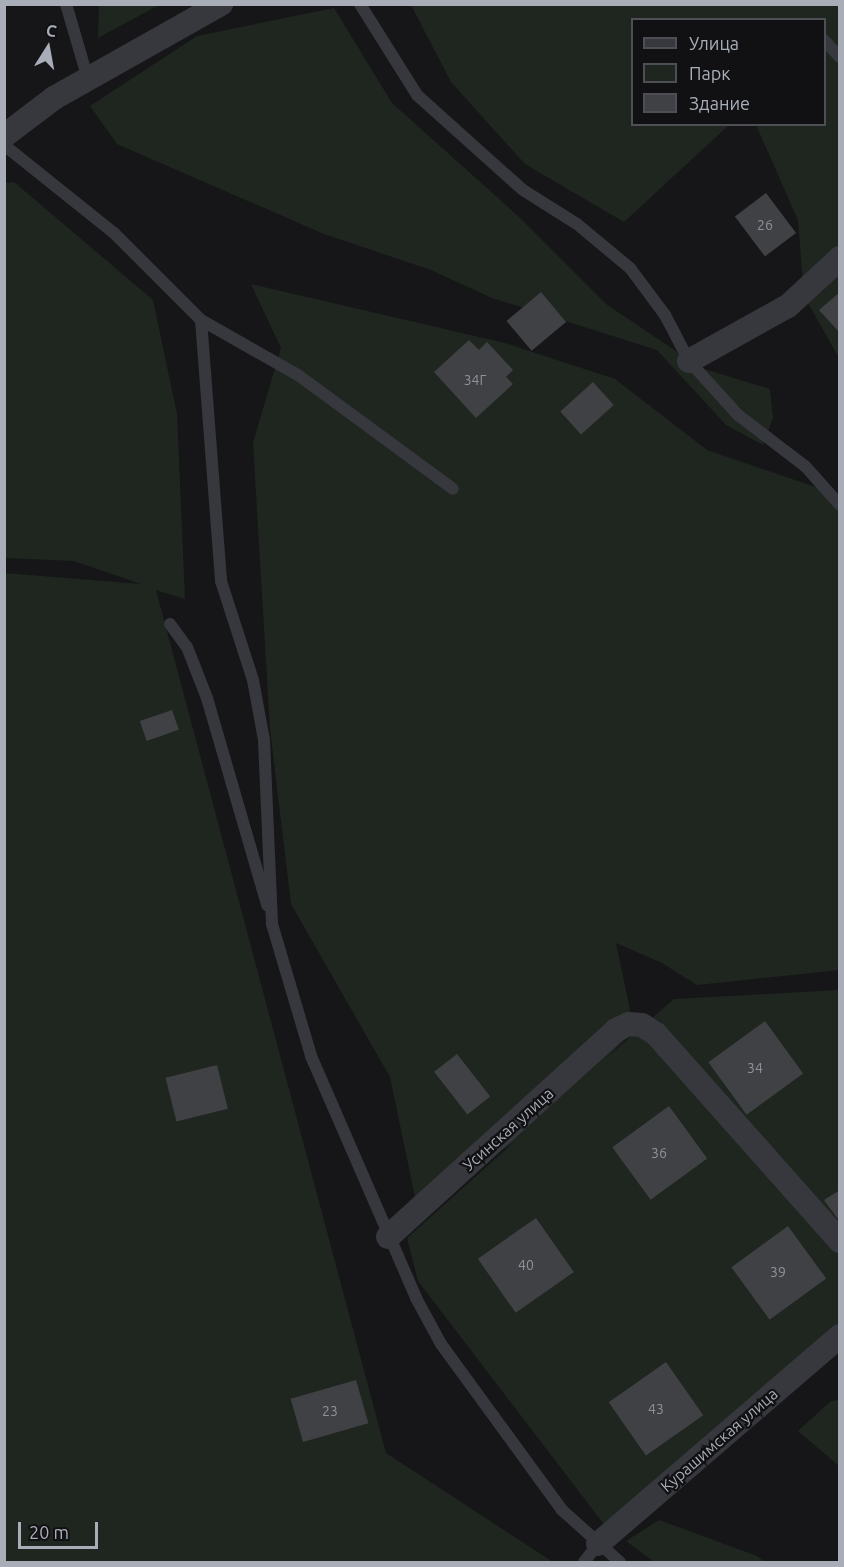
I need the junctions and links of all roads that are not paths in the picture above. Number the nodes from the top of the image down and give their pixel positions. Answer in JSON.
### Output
{"nodes":[{"id":1,"x":66,"y":4,"type":"edge"},
{"id":2,"x":220,"y":4,"type":"edge"},
{"id":3,"x":360,"y":4,"type":"edge"},
{"id":4,"x":826,"y":41,"type":"edge"},
{"id":5,"x":840,"y":57,"type":"edge"},
{"id":6,"x":88,"y":79,"type":"junction"},
{"id":7,"x":4,"y":136,"type":"edge"},
{"id":8,"x":4,"y":145,"type":"edge"},
{"id":9,"x":840,"y":258,"type":"edge"},
{"id":10,"x":201,"y":320,"type":"junction"},
{"id":11,"x":689,"y":361,"type":"junction"},
{"id":12,"x":453,"y":489,"type":"dead end"},
{"id":13,"x":840,"y":505,"type":"edge"},
{"id":14,"x":170,"y":624,"type":"dead end"},
{"id":15,"x":272,"y":924,"type":"junction"},
{"id":16,"x":388,"y":1237,"type":"junction"},
{"id":17,"x":840,"y":1241,"type":"edge"},
{"id":18,"x":840,"y":1336,"type":"edge"},
{"id":19,"x":591,"y":1553,"type":"edge"},
{"id":20,"x":620,"y":1563,"type":"edge"}],
"edges":[{"from":1,"to":6,"type":"lane"},
{"from":2,"to":6,"type":"street"},
{"from":3,"to":11,"type":"lane"},
{"from":4,"to":5,"type":"lane"},
{"from":6,"to":7,"type":"street"},
{"from":8,"to":10,"type":"lane"},
{"from":9,"to":11,"type":"street"},
{"from":10,"to":12,"type":"lane"},
{"from":10,"to":15,"type":"lane"},
{"from":11,"to":13,"type":"lane"},
{"from":14,"to":15,"type":"lane"},
{"from":15,"to":16,"type":"lane"},
{"from":16,"to":17,"type":"street","name":"Усинская улица"},
{"from":16,"to":19,"type":"lane"},
{"from":18,"to":19,"type":"street","name":"Курашимская улица"},
{"from":19,"to":20,"type":"lane"}]}
